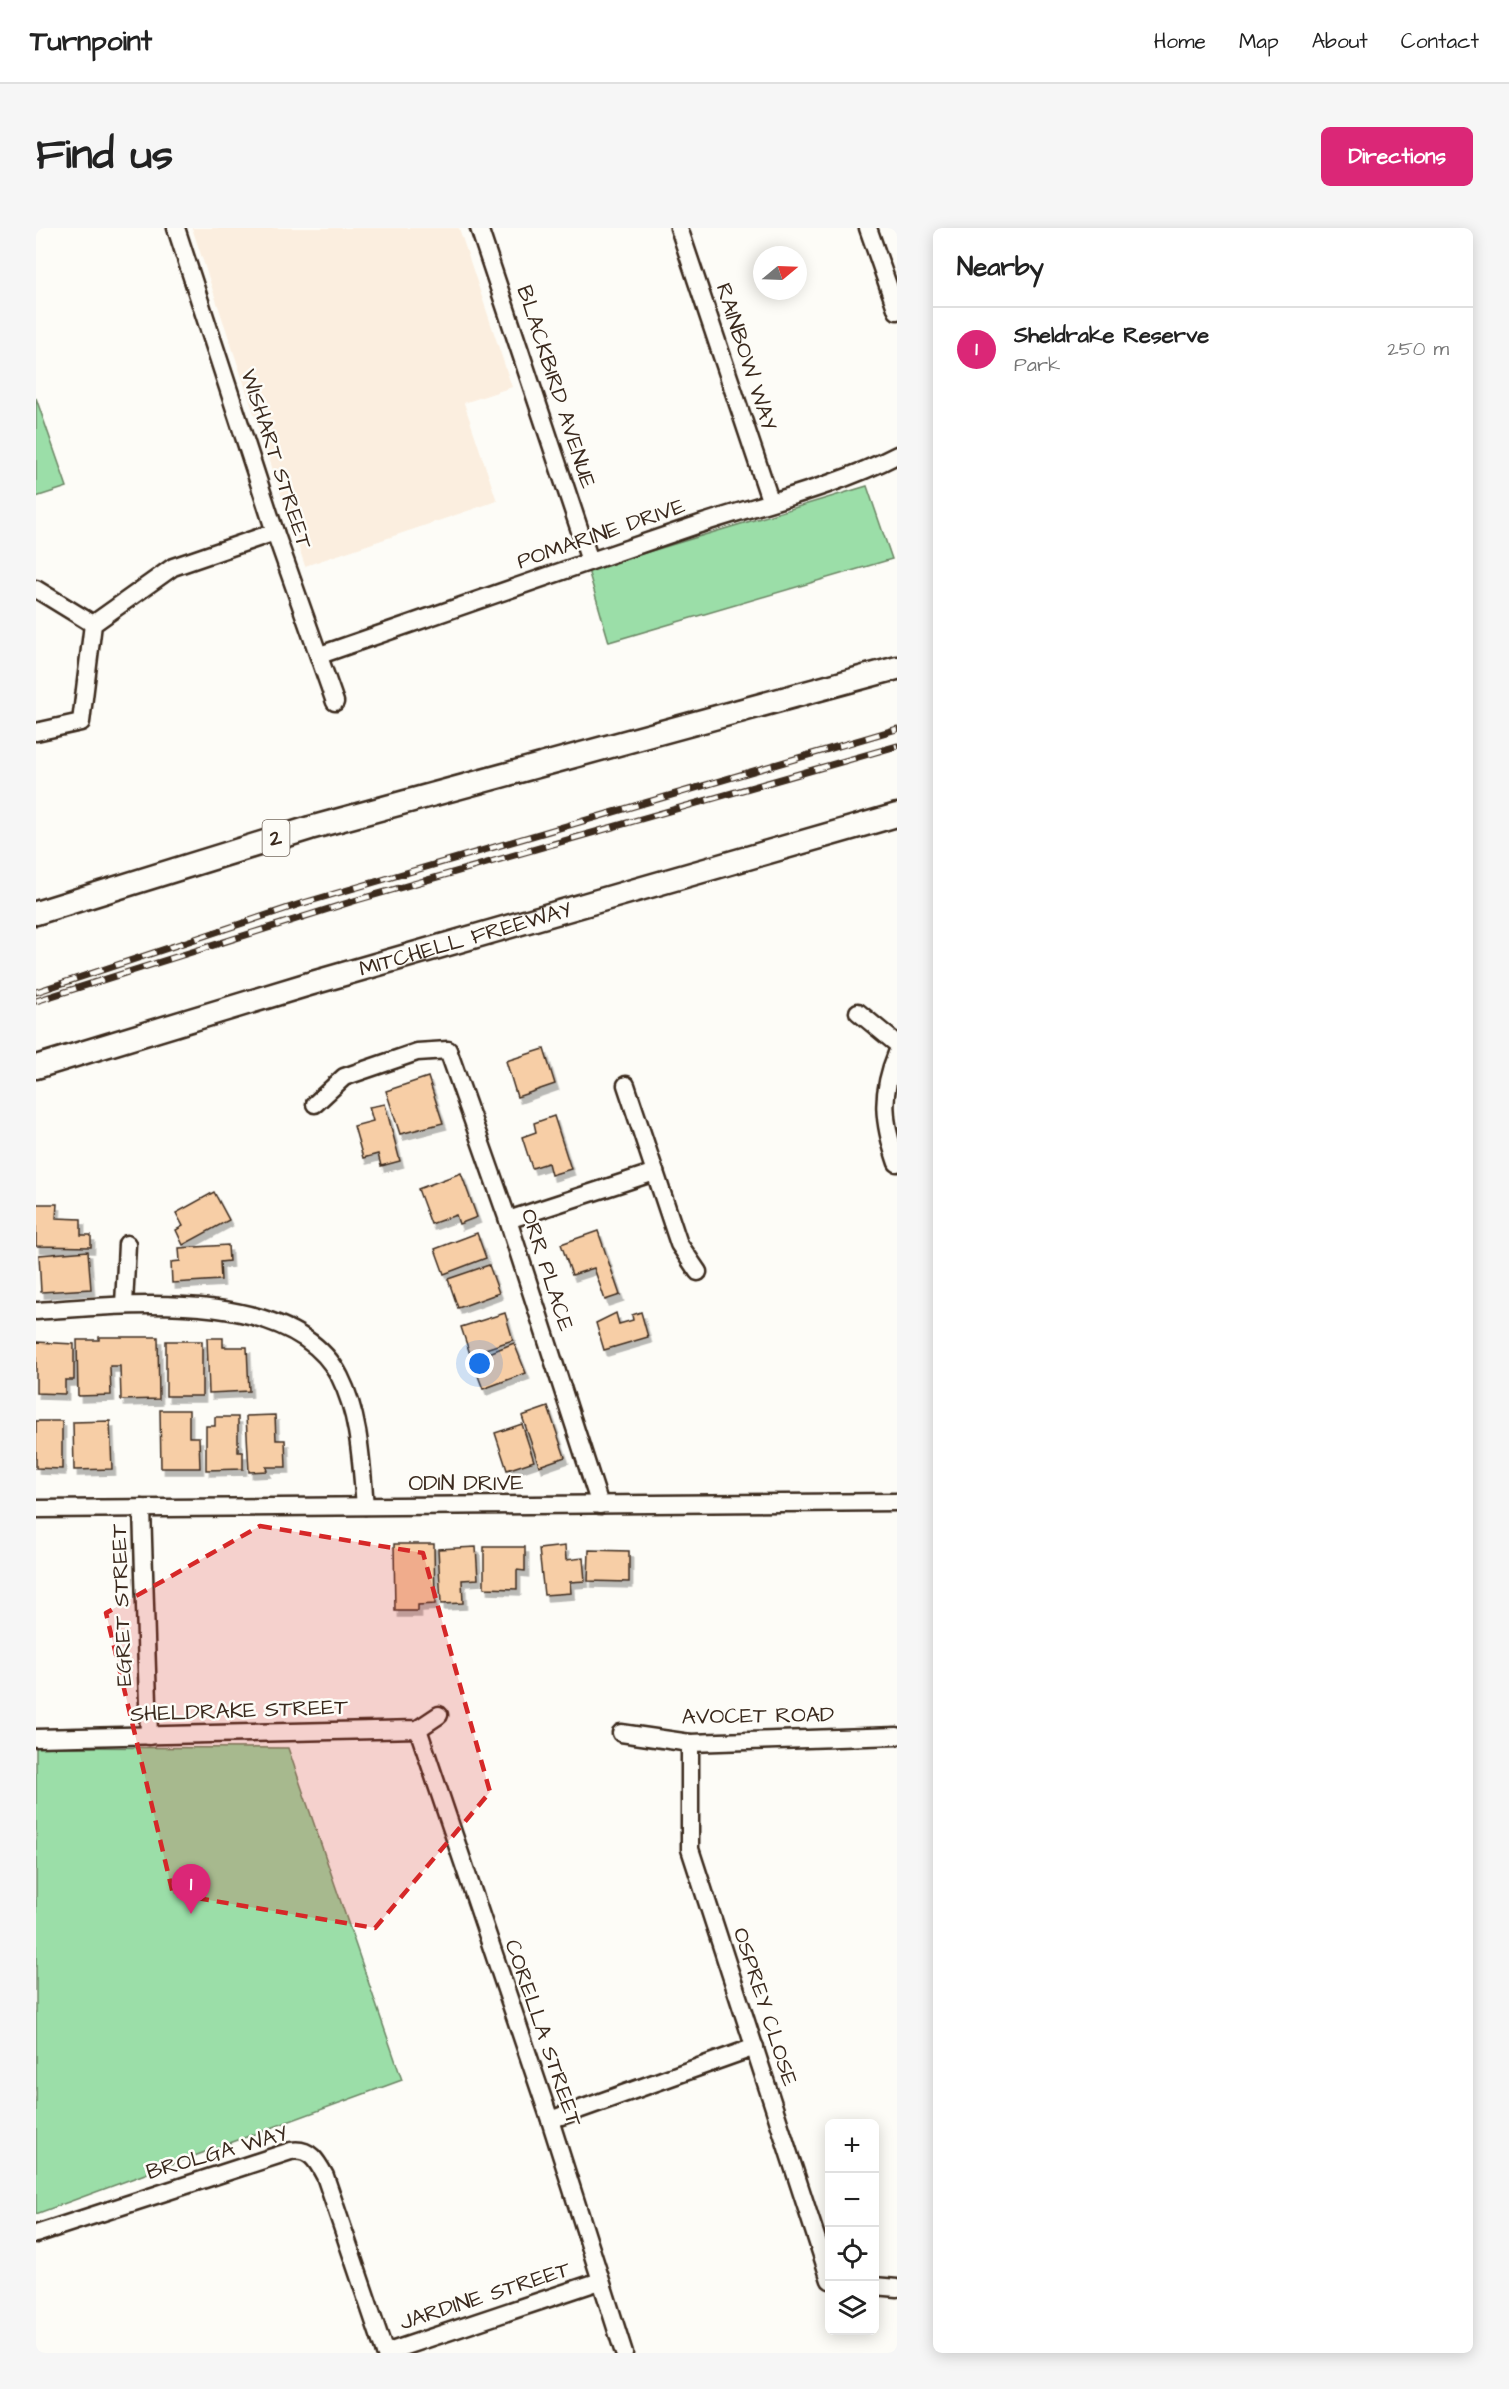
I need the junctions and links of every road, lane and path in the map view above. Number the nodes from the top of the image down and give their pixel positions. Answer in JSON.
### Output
{"nodes":[{"id":1,"x":176,"y":228,"type":"edge"},
{"id":2,"x":479,"y":228,"type":"edge"},
{"id":3,"x":679,"y":228,"type":"edge"},
{"id":4,"x":868,"y":228,"type":"edge"},
{"id":5,"x":897,"y":311,"type":"edge"},
{"id":6,"x":897,"y":455,"type":"edge"},
{"id":7,"x":770,"y":500,"type":"junction"},
{"id":8,"x":275,"y":532,"type":"junction"},
{"id":9,"x":590,"y":561,"type":"junction"},
{"id":10,"x":36,"y":590,"type":"edge"},
{"id":11,"x":93,"y":624,"type":"junction"},
{"id":12,"x":320,"y":655,"type":"junction"},
{"id":13,"x":897,"y":668,"type":"edge"},
{"id":14,"x":335,"y":702,"type":"dead end"},
{"id":15,"x":36,"y":732,"type":"edge"},
{"id":16,"x":897,"y":815,"type":"edge"},
{"id":17,"x":36,"y":913,"type":"edge"},
{"id":18,"x":858,"y":1012,"type":"dead end"},
{"id":19,"x":897,"y":1044,"type":"edge"},
{"id":20,"x":897,"y":1053,"type":"edge"},
{"id":21,"x":36,"y":1066,"type":"edge"},
{"id":22,"x":626,"y":1085,"type":"dead end"},
{"id":23,"x":315,"y":1104,"type":"dead end"},
{"id":24,"x":897,"y":1163,"type":"edge"},
{"id":25,"x":655,"y":1172,"type":"junction"},
{"id":26,"x":508,"y":1220,"type":"junction"},
{"id":27,"x":127,"y":1244,"type":"dead end"},
{"id":28,"x":698,"y":1272,"type":"dead end"},
{"id":29,"x":124,"y":1305,"type":"junction"},
{"id":30,"x":36,"y":1311,"type":"edge"},
{"id":31,"x":897,"y":1502,"type":"edge"},
{"id":32,"x":600,"y":1505,"type":"junction"},
{"id":33,"x":365,"y":1506,"type":"junction"},
{"id":34,"x":142,"y":1508,"type":"junction"},
{"id":35,"x":36,"y":1509,"type":"edge"},
{"id":36,"x":439,"y":1715,"type":"dead end"},
{"id":37,"x":418,"y":1729,"type":"junction"},
{"id":38,"x":621,"y":1733,"type":"dead end"},
{"id":39,"x":149,"y":1736,"type":"junction"},
{"id":40,"x":897,"y":1736,"type":"edge"},
{"id":41,"x":36,"y":1738,"type":"edge"},
{"id":42,"x":690,"y":1743,"type":"junction"},
{"id":43,"x":755,"y":2047,"type":"junction"},
{"id":44,"x":550,"y":2120,"type":"junction"},
{"id":45,"x":36,"y":2234,"type":"edge"},
{"id":46,"x":825,"y":2264,"type":"edge"},
{"id":47,"x":600,"y":2281,"type":"junction"},
{"id":48,"x":879,"y":2287,"type":"edge"},
{"id":49,"x":897,"y":2289,"type":"edge"},
{"id":50,"x":385,"y":2353,"type":"edge"},
{"id":51,"x":624,"y":2353,"type":"edge"}],
"edges":[{"from":1,"to":8,"type":"street","name":"WISHART STREET"},
{"from":2,"to":9,"type":"street","name":"BLACKBIRD AVENUE"},
{"from":3,"to":7,"type":"street","name":"RAINBOW WAY"},
{"from":4,"to":5,"type":"street"},
{"from":6,"to":7,"type":"street","name":"POMARINE DRIVE"},
{"from":7,"to":9,"type":"street","name":"POMARINE DRIVE"},
{"from":8,"to":11,"type":"street"},
{"from":8,"to":12,"type":"street","name":"WISHART STREET"},
{"from":9,"to":12,"type":"street","name":"POMARINE DRIVE"},
{"from":10,"to":11,"type":"street"},
{"from":11,"to":15,"type":"street"},
{"from":12,"to":14,"type":"street","name":"WISHART STREET"},
{"from":13,"to":17,"type":"highway","number":"2"},
{"from":16,"to":21,"type":"highway","name":"MITCHELL FREEWAY"},
{"from":18,"to":19,"type":"street"},
{"from":20,"to":24,"type":"street"},
{"from":22,"to":25,"type":"street"},
{"from":23,"to":26,"type":"street","name":"ORR PLACE"},
{"from":25,"to":26,"type":"street"},
{"from":25,"to":28,"type":"street"},
{"from":26,"to":32,"type":"street","name":"ORR PLACE"},
{"from":27,"to":29,"type":"street"},
{"from":29,"to":30,"type":"street"},
{"from":29,"to":33,"type":"street"},
{"from":31,"to":32,"type":"street","name":"ODIN DRIVE"},
{"from":32,"to":33,"type":"street","name":"ODIN DRIVE"},
{"from":33,"to":34,"type":"street","name":"ODIN DRIVE"},
{"from":34,"to":35,"type":"street","name":"ODIN DRIVE"},
{"from":34,"to":39,"type":"street","name":"EGRET STREET"},
{"from":36,"to":37,"type":"street"},
{"from":37,"to":39,"type":"street","name":"SHELDRAKE STREET"},
{"from":37,"to":44,"type":"street","name":"CORELLA STREET"},
{"from":38,"to":42,"type":"street","name":"AVOCET ROAD"},
{"from":39,"to":41,"type":"street","name":"SHELDRAKE STREET"},
{"from":40,"to":42,"type":"street","name":"AVOCET ROAD"},
{"from":42,"to":43,"type":"street","name":"OSPREY CLOSE"},
{"from":43,"to":44,"type":"street"},
{"from":43,"to":46,"type":"street","name":"OSPREY CLOSE"},
{"from":44,"to":47,"type":"street","name":"CORELLA STREET"},
{"from":45,"to":50,"type":"street","name":"BROLGA WAY"},
{"from":47,"to":50,"type":"street","name":"JARDINE STREET"},
{"from":47,"to":51,"type":"street","name":"CORELLA STREET"},
{"from":48,"to":49,"type":"street"}]}
